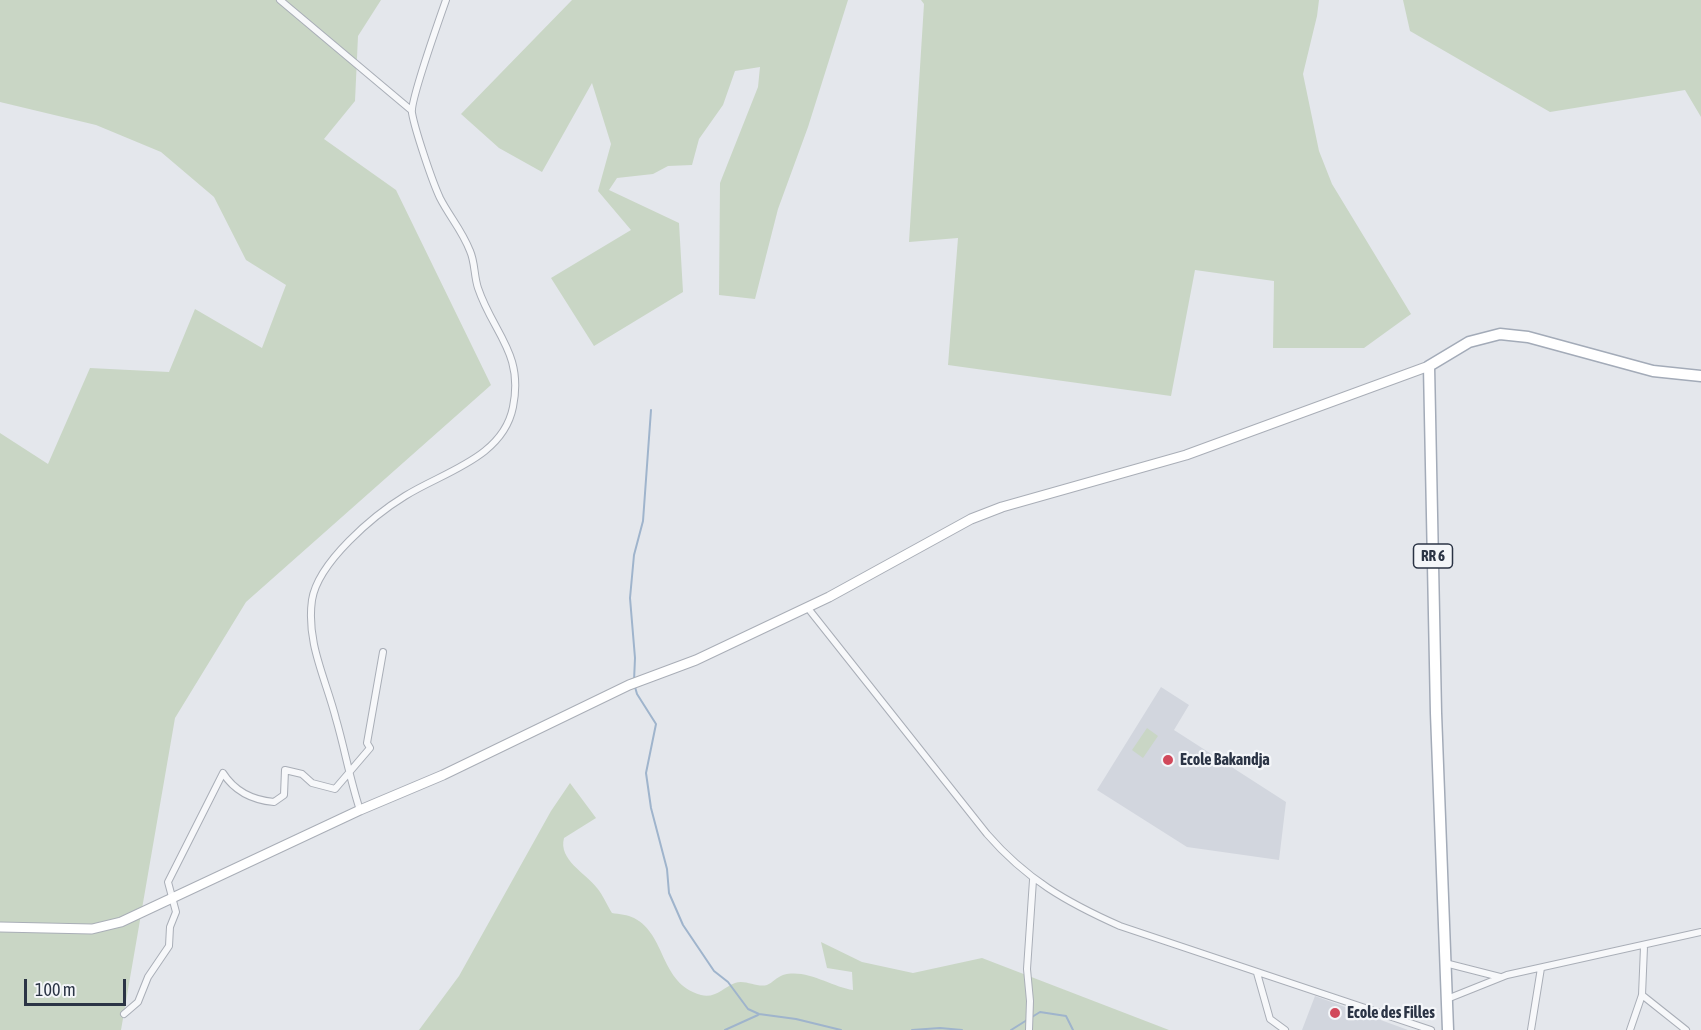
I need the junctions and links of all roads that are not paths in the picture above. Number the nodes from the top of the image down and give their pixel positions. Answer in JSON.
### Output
{"nodes":[{"id":1,"x":280,"y":0,"type":"edge"},
{"id":2,"x":446,"y":0,"type":"edge"},
{"id":3,"x":411,"y":110,"type":"junction"},
{"id":4,"x":1429,"y":366,"type":"junction"},
{"id":5,"x":1701,"y":375,"type":"edge"},
{"id":6,"x":807,"y":607,"type":"junction"},
{"id":7,"x":383,"y":652,"type":"dead end"},
{"id":8,"x":347,"y":772,"type":"junction"},
{"id":9,"x":360,"y":810,"type":"junction"},
{"id":10,"x":1033,"y":880,"type":"junction"},
{"id":11,"x":173,"y":900,"type":"junction"},
{"id":12,"x":0,"y":927,"type":"edge"},
{"id":13,"x":1701,"y":932,"type":"edge"},
{"id":14,"x":1644,"y":947,"type":"junction"},
{"id":15,"x":1445,"y":963,"type":"junction"},
{"id":16,"x":1541,"y":968,"type":"junction"},
{"id":17,"x":1257,"y":973,"type":"junction"},
{"id":18,"x":1501,"y":978,"type":"junction"},
{"id":19,"x":1642,"y":994,"type":"junction"},
{"id":20,"x":1447,"y":999,"type":"junction"},
{"id":21,"x":124,"y":1014,"type":"dead end"},
{"id":22,"x":1029,"y":1030,"type":"edge"},
{"id":23,"x":1285,"y":1030,"type":"edge"},
{"id":24,"x":1431,"y":1030,"type":"edge"},
{"id":25,"x":1448,"y":1030,"type":"edge"},
{"id":26,"x":1531,"y":1030,"type":"edge"},
{"id":27,"x":1630,"y":1030,"type":"edge"},
{"id":28,"x":1686,"y":1030,"type":"edge"}],
"edges":[{"from":1,"to":3,"type":"street"},
{"from":2,"to":3,"type":"street"},
{"from":3,"to":8,"type":"street"},
{"from":4,"to":5,"type":"main road"},
{"from":4,"to":6,"type":"main road"},
{"from":4,"to":15,"type":"main road","number":"RR 6"},
{"from":6,"to":9,"type":"main road"},
{"from":6,"to":10,"type":"street"},
{"from":7,"to":8,"type":"street"},
{"from":8,"to":9,"type":"street"},
{"from":8,"to":11,"type":"street"},
{"from":9,"to":11,"type":"main road"},
{"from":10,"to":17,"type":"street"},
{"from":10,"to":22,"type":"street"},
{"from":11,"to":12,"type":"main road"},
{"from":11,"to":21,"type":"street"},
{"from":13,"to":14,"type":"street"},
{"from":14,"to":16,"type":"street"},
{"from":14,"to":19,"type":"street"},
{"from":15,"to":18,"type":"street"},
{"from":15,"to":20,"type":"main road","number":"RR 6"},
{"from":16,"to":18,"type":"street"},
{"from":16,"to":26,"type":"street"},
{"from":17,"to":23,"type":"street"},
{"from":17,"to":24,"type":"street"},
{"from":18,"to":20,"type":"street"},
{"from":19,"to":27,"type":"street"},
{"from":19,"to":28,"type":"street"},
{"from":20,"to":25,"type":"main road","number":"RR 6"}]}
